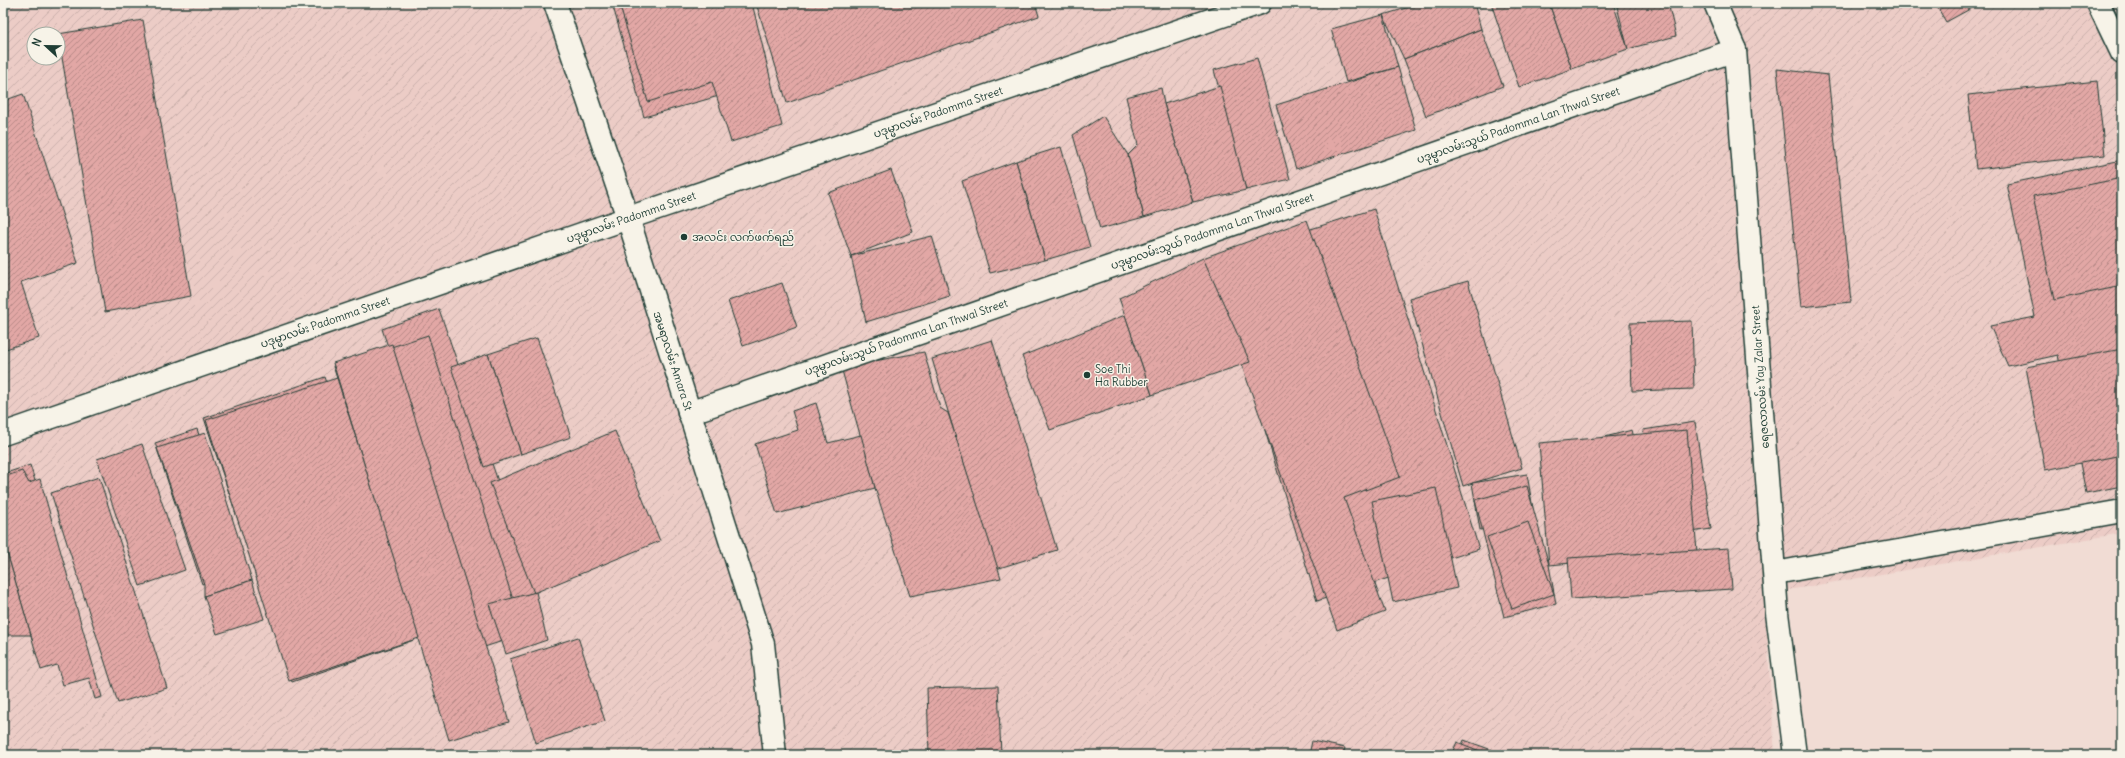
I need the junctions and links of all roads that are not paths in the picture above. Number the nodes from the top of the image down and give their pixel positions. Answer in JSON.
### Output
{"nodes":[{"id":1,"x":556,"y":3,"type":"edge"},
{"id":2,"x":1260,"y":3,"type":"edge"},
{"id":3,"x":1715,"y":3,"type":"edge"},
{"id":4,"x":2098,"y":3,"type":"edge"},
{"id":5,"x":1735,"y":50,"type":"junction"},
{"id":6,"x":2122,"y":53,"type":"edge"},
{"id":7,"x":628,"y":218,"type":"junction"},
{"id":8,"x":689,"y":413,"type":"junction"},
{"id":9,"x":3,"y":434,"type":"edge"},
{"id":10,"x":2122,"y":511,"type":"edge"},
{"id":11,"x":1774,"y":573,"type":"junction"},
{"id":12,"x":775,"y":755,"type":"edge"},
{"id":13,"x":1794,"y":755,"type":"edge"}],
"edges":[{"from":1,"to":7,"type":"street","name":"အမရာလမ်း Amara St"},
{"from":2,"to":7,"type":"street","name":"ပဒုမ္မာလမ်း Padomma Street"},
{"from":3,"to":5,"type":"street","name":"ရေဇလာလမ်း Yay Zalar Street"},
{"from":4,"to":6,"type":"street"},
{"from":5,"to":8,"type":"street","name":"ပဒုမ္မာလမ်းသွယ် Padomma Lan Thwal Street"},
{"from":5,"to":11,"type":"street","name":"ရေဇလာလမ်း Yay Zalar Street"},
{"from":7,"to":8,"type":"street","name":"အမရာလမ်း Amara St"},
{"from":7,"to":9,"type":"street","name":"ပဒုမ္မာလမ်း Padomma Street"},
{"from":8,"to":12,"type":"street","name":"အမရာလမ်း Amara St"},
{"from":10,"to":11,"type":"street"},
{"from":11,"to":13,"type":"street","name":"ရေဇလာလမ်း Yay Zalar Street"}]}
